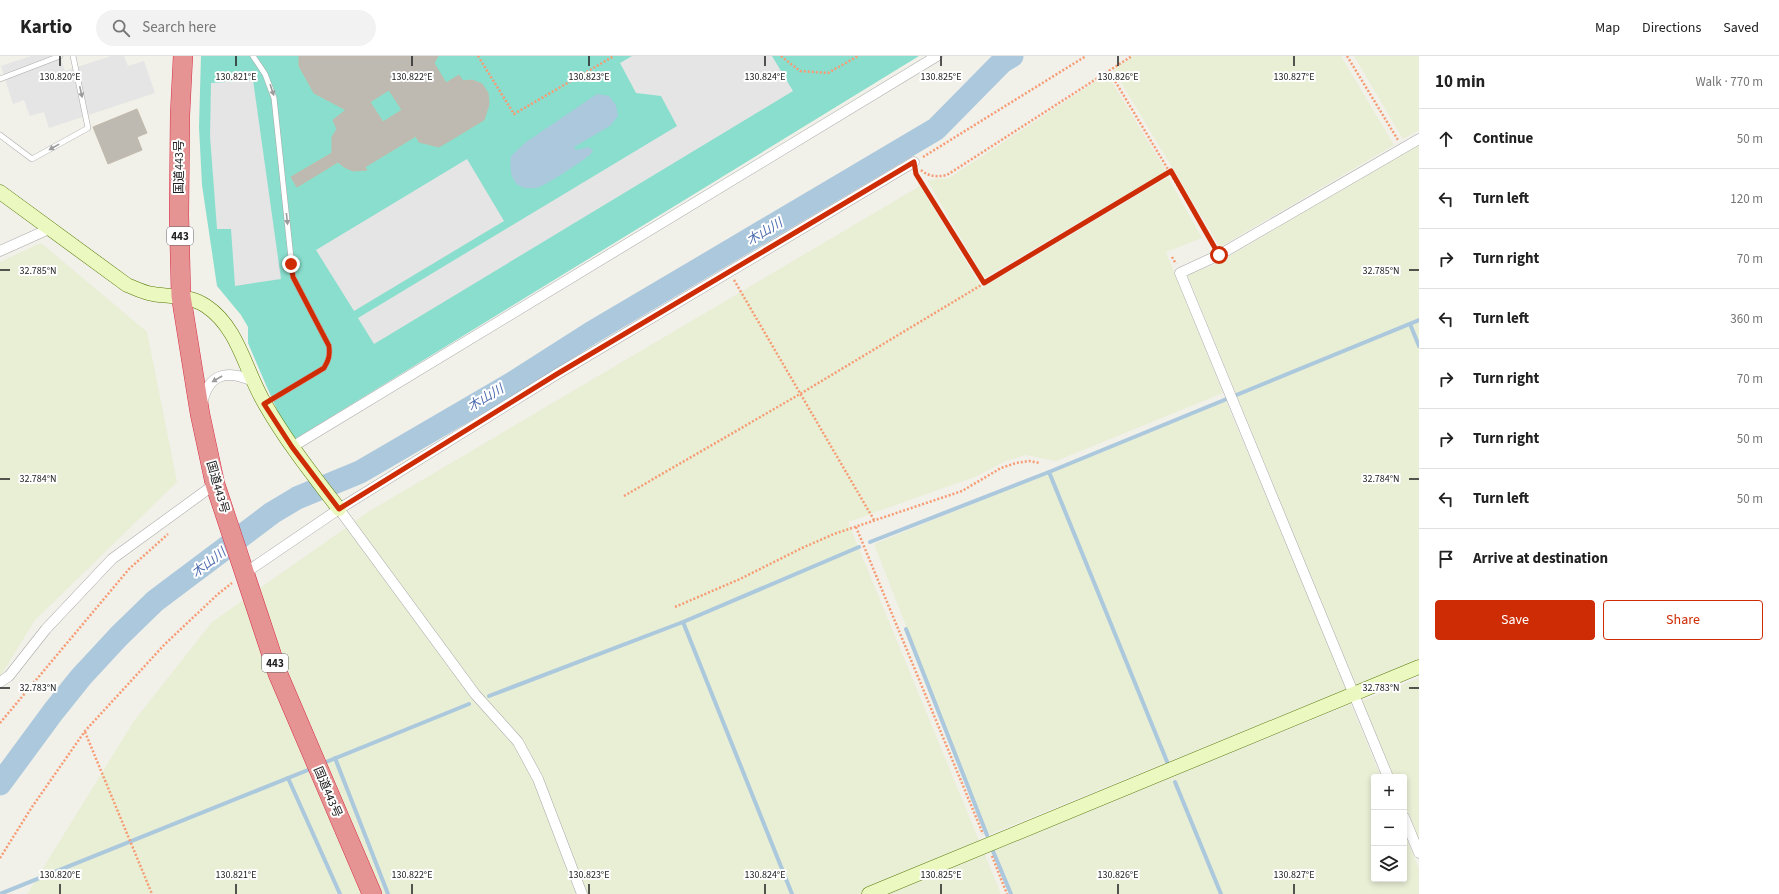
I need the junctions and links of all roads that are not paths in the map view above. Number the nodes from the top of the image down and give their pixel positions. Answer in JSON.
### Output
{"nodes":[{"id":1,"x":60,"y":56,"type":"edge"},
{"id":2,"x":73,"y":56,"type":"edge"},
{"id":3,"x":183,"y":56,"type":"edge"},
{"id":4,"x":253,"y":56,"type":"edge"},
{"id":5,"x":937,"y":56,"type":"edge"},
{"id":6,"x":0,"y":79,"type":"edge"},
{"id":7,"x":0,"y":135,"type":"edge"},
{"id":8,"x":1419,"y":139,"type":"edge"},
{"id":9,"x":914,"y":162,"type":"road end"},
{"id":10,"x":0,"y":192,"type":"edge"},
{"id":11,"x":49,"y":229,"type":"junction"},
{"id":12,"x":0,"y":251,"type":"edge"},
{"id":13,"x":181,"y":296,"type":"junction"},
{"id":14,"x":253,"y":381,"type":"junction"},
{"id":15,"x":264,"y":404,"type":"junction"},
{"id":16,"x":200,"y":414,"type":"junction"},
{"id":17,"x":294,"y":450,"type":"junction"},
{"id":18,"x":217,"y":488,"type":"junction"},
{"id":19,"x":339,"y":509,"type":"junction"},
{"id":20,"x":245,"y":573,"type":"junction"},
{"id":21,"x":1419,"y":667,"type":"edge"},
{"id":22,"x":0,"y":682,"type":"edge"},
{"id":23,"x":1354,"y":694,"type":"junction"},
{"id":24,"x":1387,"y":774,"type":"edge"},
{"id":25,"x":1407,"y":823,"type":"edge"},
{"id":26,"x":1419,"y":853,"type":"edge"},
{"id":27,"x":372,"y":894,"type":"edge"},
{"id":28,"x":582,"y":894,"type":"edge"},
{"id":29,"x":869,"y":894,"type":"edge"}],
"edges":[{"from":1,"to":6,"type":"lane"},
{"from":2,"to":7,"type":"lane","one_way":true},
{"from":3,"to":13,"type":"highway","name":"国道443号","number":"443"},
{"from":4,"to":15,"type":"lane","one_way":true},
{"from":5,"to":17,"type":"street"},
{"from":8,"to":23,"type":"street"},
{"from":9,"to":19,"type":"street"},
{"from":10,"to":11,"type":"street"},
{"from":11,"to":12,"type":"street"},
{"from":11,"to":13,"type":"street"},
{"from":13,"to":14,"type":"street"},
{"from":13,"to":16,"type":"highway","name":"国道443号","number":"443"},
{"from":14,"to":15,"type":"street"},
{"from":14,"to":16,"type":"street","one_way":true},
{"from":15,"to":17,"type":"street"},
{"from":16,"to":18,"type":"highway","name":"国道443号","number":"443"},
{"from":17,"to":19,"type":"street"},
{"from":18,"to":20,"type":"highway","name":"国道443号","number":"443"},
{"from":18,"to":22,"type":"street"},
{"from":19,"to":20,"type":"street"},
{"from":19,"to":28,"type":"street"},
{"from":20,"to":27,"type":"highway","name":"国道443号","number":"443"},
{"from":21,"to":23,"type":"street"},
{"from":23,"to":24,"type":"street"},
{"from":23,"to":29,"type":"street"},
{"from":25,"to":26,"type":"street"}]}
